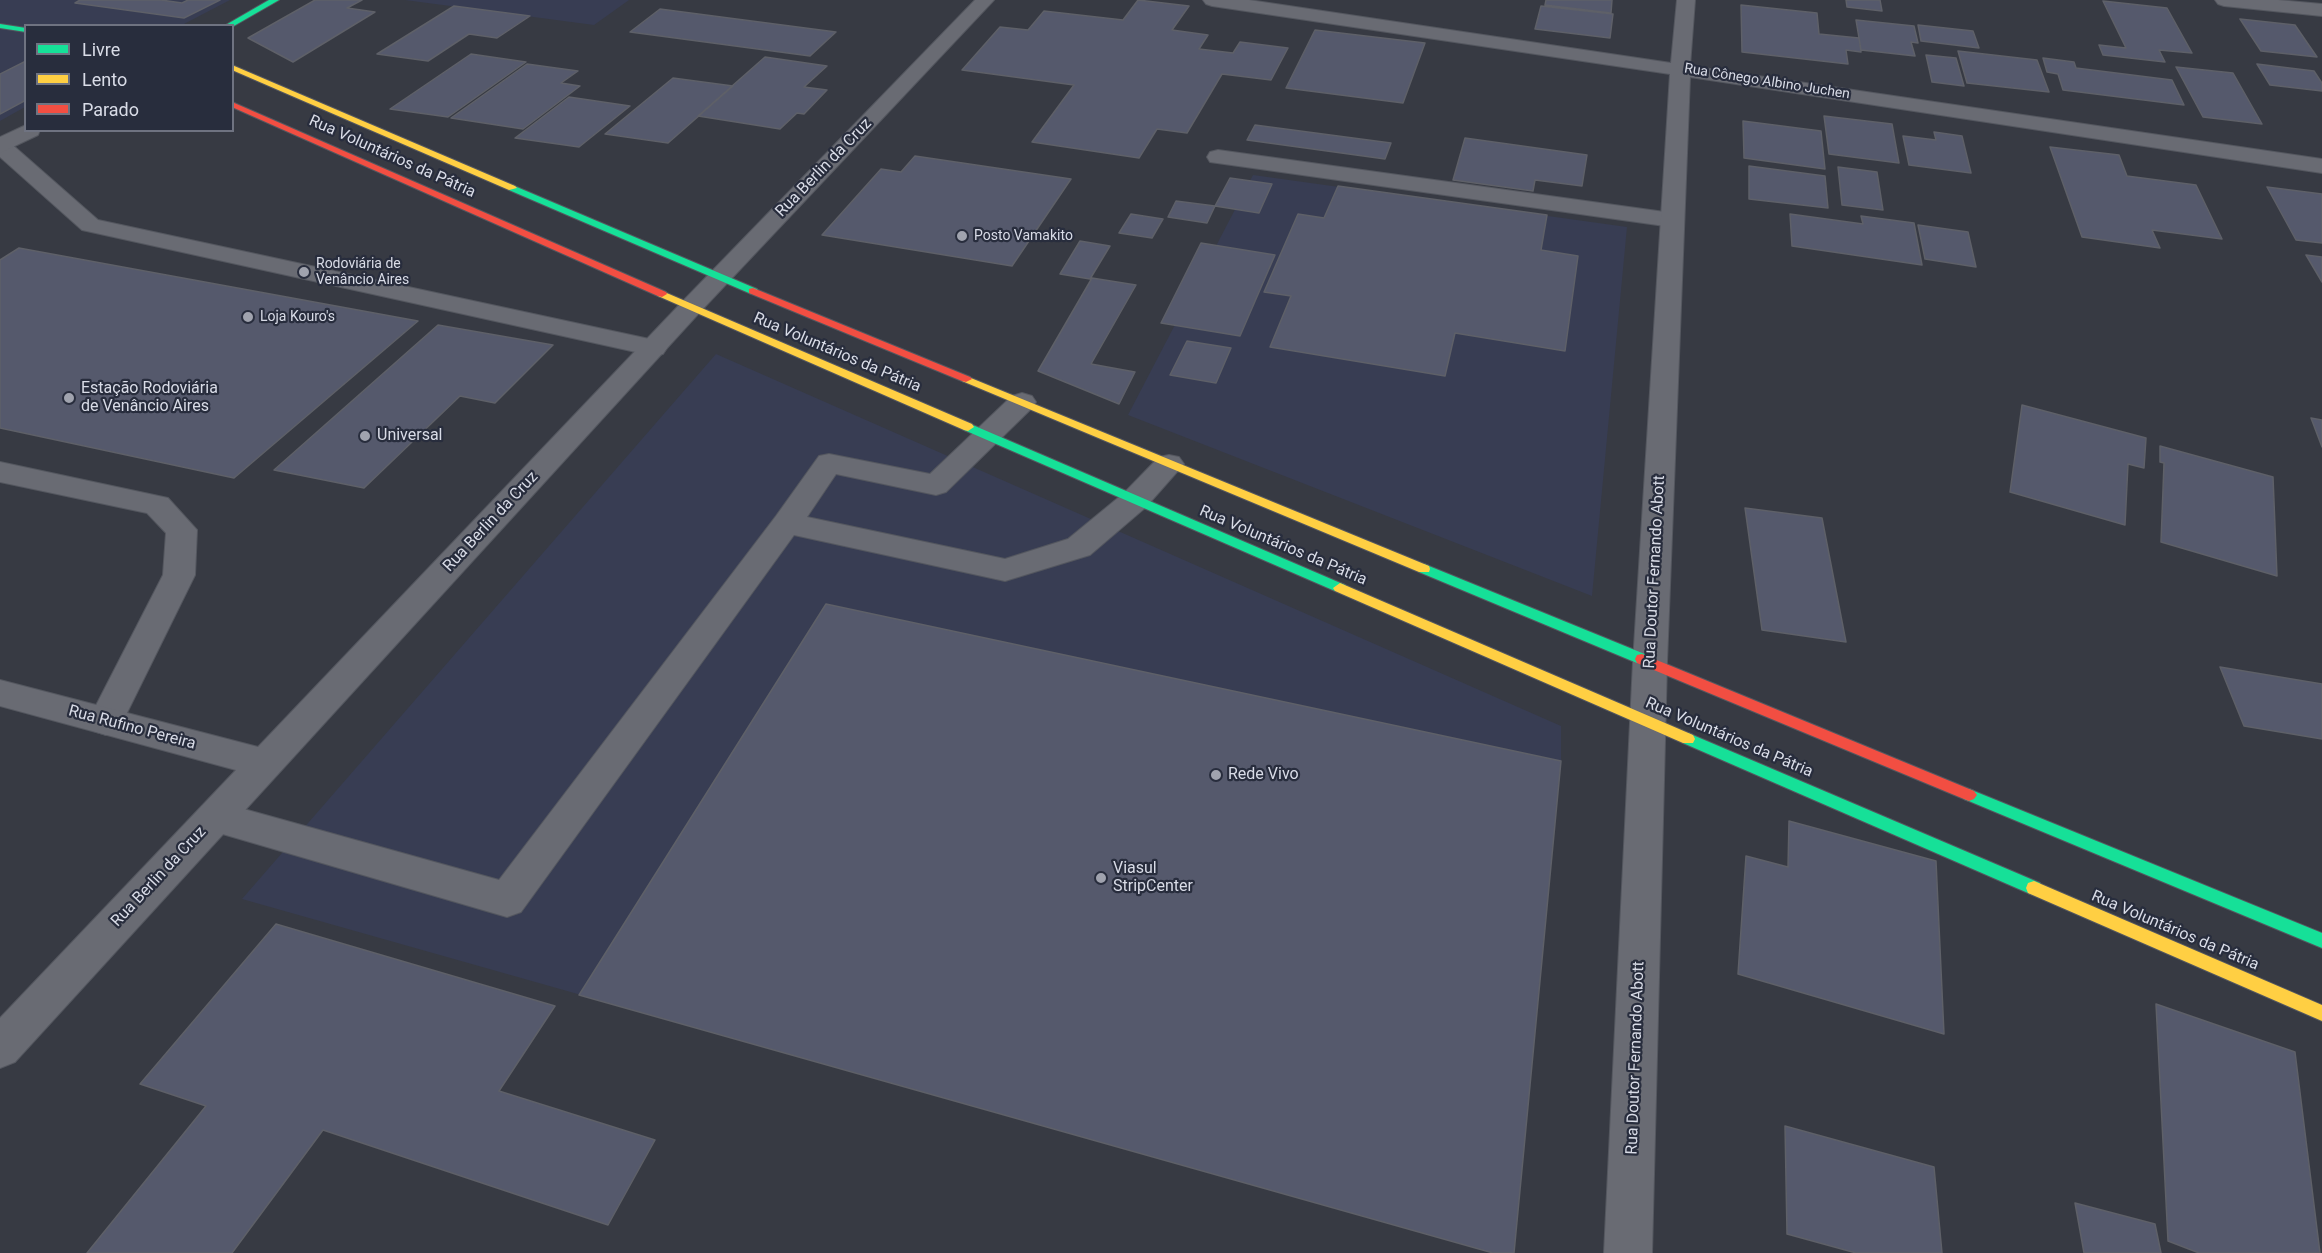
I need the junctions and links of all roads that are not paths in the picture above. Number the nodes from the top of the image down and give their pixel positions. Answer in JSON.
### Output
{"nodes":[{"id":1,"x":275,"y":0,"type":"edge"},
{"id":2,"x":984,"y":0,"type":"edge"},
{"id":3,"x":1212,"y":0,"type":"edge"},
{"id":4,"x":1686,"y":0,"type":"edge"},
{"id":5,"x":2224,"y":0,"type":"edge"},
{"id":6,"x":2322,"y":10,"type":"edge"},
{"id":7,"x":232,"y":24,"type":"edge"},
{"id":8,"x":0,"y":26,"type":"edge"},
{"id":9,"x":24,"y":30,"type":"edge"},
{"id":10,"x":234,"y":68,"type":"edge"},
{"id":11,"x":1680,"y":68,"type":"junction"},
{"id":12,"x":234,"y":106,"type":"edge"},
{"id":13,"x":26,"y":132,"type":"edge"},
{"id":14,"x":0,"y":146,"type":"edge"},
{"id":15,"x":1218,"y":157,"type":"dead end"},
{"id":16,"x":457,"y":164,"type":"junction"},
{"id":17,"x":2322,"y":166,"type":"edge"},
{"id":18,"x":411,"y":184,"type":"junction"},
{"id":19,"x":1672,"y":220,"type":"junction"},
{"id":20,"x":720,"y":277,"type":"junction"},
{"id":21,"x":690,"y":308,"type":"junction"},
{"id":22,"x":654,"y":348,"type":"junction"},
{"id":23,"x":1022,"y":402,"type":"junction"},
{"id":24,"x":986,"y":435,"type":"junction"},
{"id":25,"x":1169,"y":464,"type":"junction"},
{"id":26,"x":0,"y":472,"type":"edge"},
{"id":27,"x":1135,"y":500,"type":"junction"},
{"id":28,"x":786,"y":523,"type":"junction"},
{"id":29,"x":1650,"y":662,"type":"junction"},
{"id":30,"x":0,"y":693,"type":"edge"},
{"id":31,"x":106,"y":721,"type":"junction"},
{"id":32,"x":1648,"y":722,"type":"junction"},
{"id":33,"x":265,"y":763,"type":"junction"},
{"id":34,"x":215,"y":817,"type":"junction"},
{"id":35,"x":2322,"y":941,"type":"edge"},
{"id":36,"x":2322,"y":1013,"type":"edge"},
{"id":37,"x":0,"y":1048,"type":"edge"},
{"id":38,"x":1628,"y":1253,"type":"edge"}],
"edges":[{"from":1,"to":7,"type":"main road"},
{"from":2,"to":20,"type":"street","name":"Rua Berlin da Cruz"},
{"from":3,"to":11,"type":"street","name":"Rua Cônego Albino Juchen"},
{"from":4,"to":11,"type":"street","name":"Rua Doutor Fernando Abott"},
{"from":5,"to":6,"type":"street"},
{"from":8,"to":9,"type":"main road"},
{"from":10,"to":16,"type":"main road","name":"Rua Voluntários da Pátria"},
{"from":11,"to":17,"type":"street","name":"Rua Cônego Albino Juchen"},
{"from":11,"to":19,"type":"street","name":"Rua Doutor Fernando Abott"},
{"from":12,"to":18,"type":"main road","name":"Rua Voluntários da Pátria"},
{"from":13,"to":14,"type":"street"},
{"from":14,"to":22,"type":"street"},
{"from":15,"to":19,"type":"street"},
{"from":16,"to":18,"type":"main road"},
{"from":16,"to":20,"type":"main road","name":"Rua Voluntários da Pátria"},
{"from":18,"to":21,"type":"main road","name":"Rua Voluntários da Pátria"},
{"from":19,"to":29,"type":"street","name":"Rua Doutor Fernando Abott"},
{"from":20,"to":21,"type":"street","name":"Rua Berlin da Cruz"},
{"from":20,"to":23,"type":"main road","name":"Rua Voluntários da Pátria"},
{"from":21,"to":22,"type":"street","name":"Rua Berlin da Cruz"},
{"from":21,"to":24,"type":"main road","name":"Rua Voluntários da Pátria"},
{"from":22,"to":33,"type":"street","name":"Rua Berlin da Cruz"},
{"from":23,"to":24,"type":"street"},
{"from":23,"to":25,"type":"main road","name":"Rua Voluntários da Pátria"},
{"from":24,"to":27,"type":"main road","name":"Rua Voluntários da Pátria"},
{"from":24,"to":28,"type":"street"},
{"from":25,"to":27,"type":"street"},
{"from":25,"to":29,"type":"main road","name":"Rua Voluntários da Pátria"},
{"from":26,"to":31,"type":"street"},
{"from":27,"to":28,"type":"street"},
{"from":27,"to":32,"type":"main road","name":"Rua Voluntários da Pátria"},
{"from":28,"to":34,"type":"street"},
{"from":29,"to":32,"type":"street","name":"Rua Doutor Fernando Abott"},
{"from":29,"to":35,"type":"main road","name":"Rua Voluntários da Pátria"},
{"from":30,"to":31,"type":"street","name":"Rua Rufino Pereira"},
{"from":31,"to":33,"type":"street","name":"Rua Rufino Pereira"},
{"from":32,"to":36,"type":"main road","name":"Rua Voluntários da Pátria"},
{"from":32,"to":38,"type":"street","name":"Rua Doutor Fernando Abott"},
{"from":33,"to":34,"type":"street","name":"Rua Berlin da Cruz"},
{"from":34,"to":37,"type":"street","name":"Rua Berlin da Cruz"}]}
